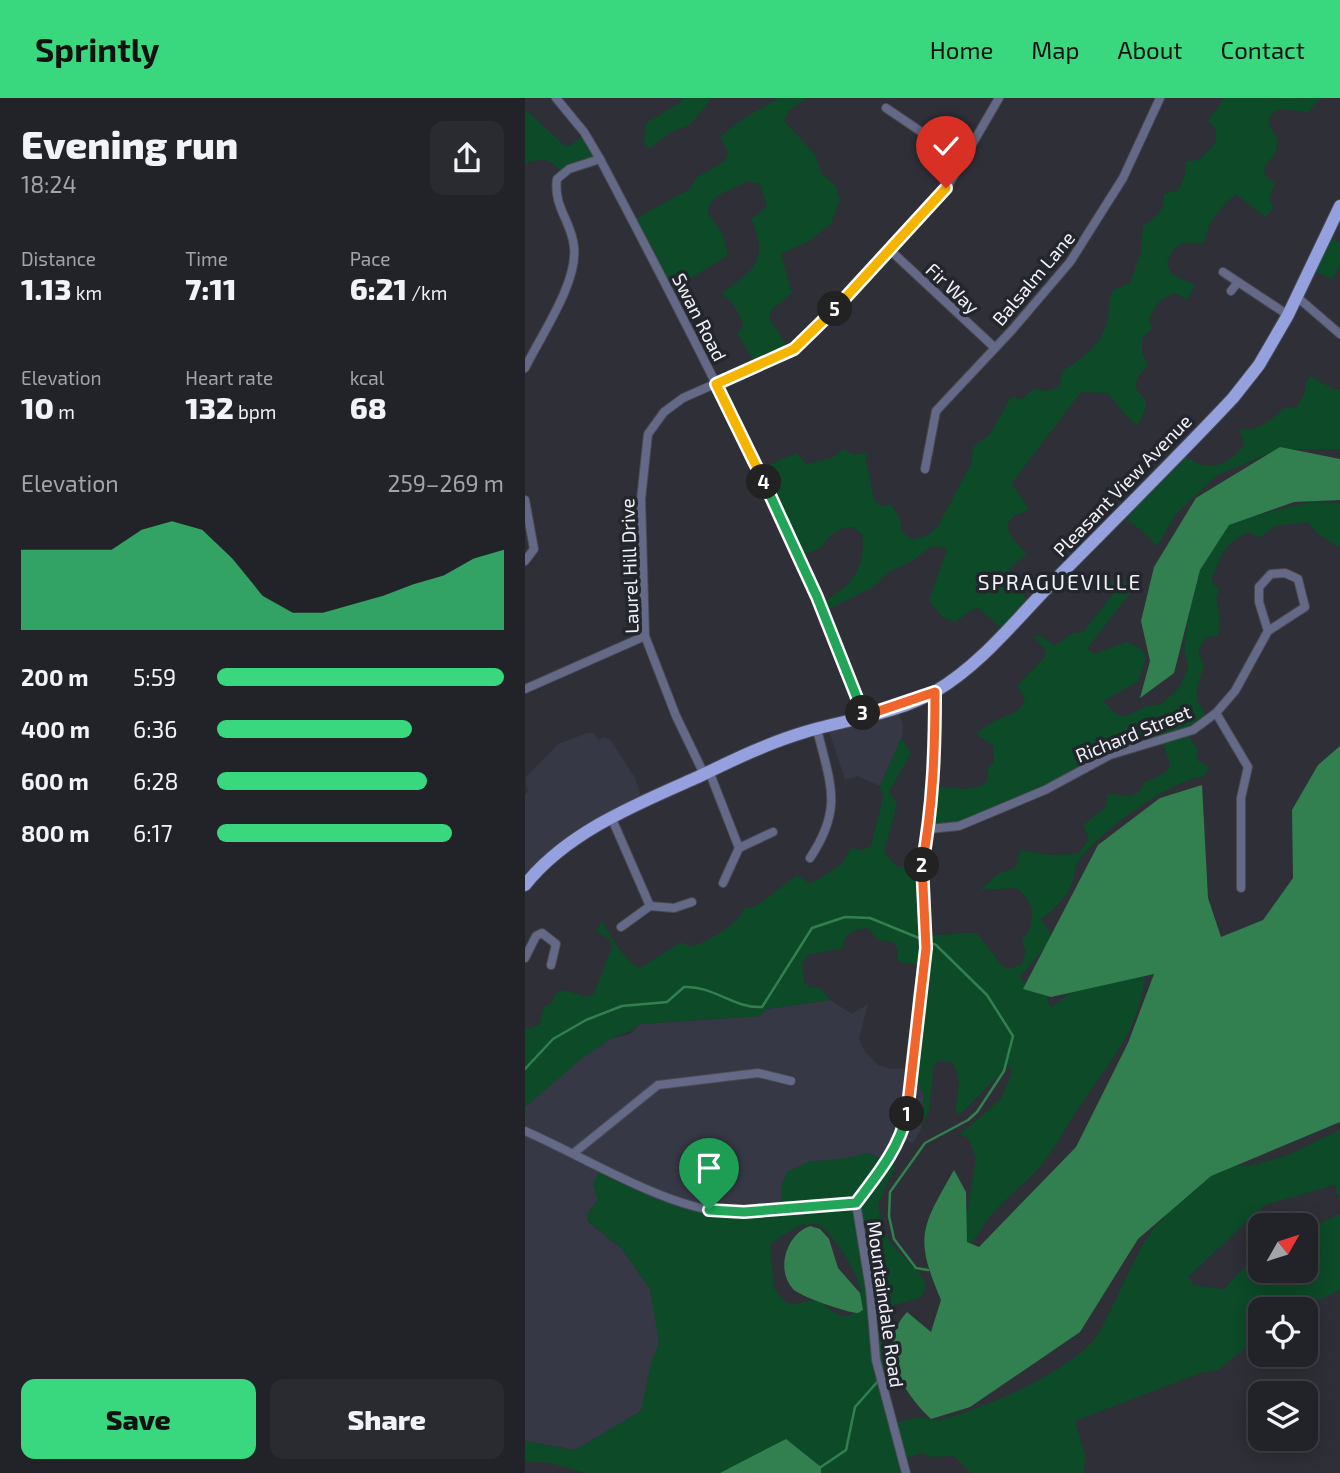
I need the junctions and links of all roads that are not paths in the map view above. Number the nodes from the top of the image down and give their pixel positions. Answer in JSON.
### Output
{"nodes":[{"id":1,"x":556,"y":98,"type":"edge"},
{"id":2,"x":999,"y":98,"type":"edge"},
{"id":3,"x":1160,"y":98,"type":"edge"},
{"id":4,"x":886,"y":108,"type":"dead end"},
{"id":5,"x":600,"y":159,"type":"junction"},
{"id":6,"x":963,"y":160,"type":"junction"},
{"id":7,"x":1340,"y":206,"type":"edge"},
{"id":8,"x":891,"y":251,"type":"junction"},
{"id":9,"x":1223,"y":272,"type":"dead end"},
{"id":10,"x":1238,"y":282,"type":"junction"},
{"id":11,"x":1231,"y":291,"type":"dead end"},
{"id":12,"x":1296,"y":296,"type":"junction"},
{"id":13,"x":1287,"y":315,"type":"junction"},
{"id":14,"x":1340,"y":334,"type":"edge"},
{"id":15,"x":994,"y":347,"type":"junction"},
{"id":16,"x":525,"y":368,"type":"edge"},
{"id":17,"x":716,"y":384,"type":"junction"},
{"id":18,"x":925,"y":469,"type":"dead end"},
{"id":19,"x":525,"y":500,"type":"edge"},
{"id":20,"x":525,"y":561,"type":"edge"},
{"id":21,"x":1268,"y":631,"type":"junction"},
{"id":22,"x":645,"y":636,"type":"junction"},
{"id":23,"x":525,"y":690,"type":"edge"},
{"id":24,"x":935,"y":692,"type":"junction"},
{"id":25,"x":1216,"y":713,"type":"junction"},
{"id":26,"x":864,"y":716,"type":"junction"},
{"id":27,"x":817,"y":729,"type":"junction"},
{"id":28,"x":707,"y":772,"type":"junction"},
{"id":29,"x":611,"y":819,"type":"junction"},
{"id":30,"x":929,"y":829,"type":"junction"},
{"id":31,"x":773,"y":832,"type":"dead end"},
{"id":32,"x":739,"y":848,"type":"junction"},
{"id":33,"x":810,"y":858,"type":"dead end"},
{"id":34,"x":723,"y":883,"type":"dead end"},
{"id":35,"x":525,"y":886,"type":"edge"},
{"id":36,"x":1241,"y":888,"type":"dead end"},
{"id":37,"x":692,"y":902,"type":"dead end"},
{"id":38,"x":650,"y":906,"type":"junction"},
{"id":39,"x":621,"y":927,"type":"dead end"},
{"id":40,"x":525,"y":958,"type":"edge"},
{"id":41,"x":551,"y":965,"type":"dead end"},
{"id":42,"x":792,"y":1081,"type":"dead end"},
{"id":43,"x":525,"y":1131,"type":"edge"},
{"id":44,"x":575,"y":1152,"type":"junction"},
{"id":45,"x":856,"y":1203,"type":"junction"},
{"id":46,"x":906,"y":1473,"type":"edge"}],
"edges":[{"from":1,"to":5,"type":"street","name":"Swan Road"},
{"from":2,"to":6,"type":"street","name":"Laurel Hill Drive"},
{"from":3,"to":15,"type":"street","name":"Balsalm Lane"},
{"from":4,"to":6,"type":"street"},
{"from":5,"to":16,"type":"street"},
{"from":5,"to":17,"type":"street","name":"Swan Road"},
{"from":6,"to":8,"type":"street","name":"Laurel Hill Drive"},
{"from":7,"to":12,"type":"main road","name":"Pleasant View Avenue"},
{"from":8,"to":15,"type":"street","name":"Fir Way"},
{"from":8,"to":17,"type":"street","name":"Laurel Hill Drive"},
{"from":9,"to":10,"type":"street"},
{"from":10,"to":11,"type":"street"},
{"from":10,"to":13,"type":"street"},
{"from":12,"to":13,"type":"main road","name":"Pleasant View Avenue"},
{"from":12,"to":14,"type":"street"},
{"from":13,"to":24,"type":"main road","name":"Pleasant View Avenue"},
{"from":15,"to":18,"type":"street","name":"Balsalm Lane"},
{"from":17,"to":22,"type":"street","name":"Laurel Hill Drive"},
{"from":17,"to":26,"type":"street","name":"Swan Road"},
{"from":19,"to":20,"type":"street"},
{"from":21,"to":21,"type":"street","name":"Richard Street"},
{"from":21,"to":25,"type":"street","name":"Richard Street"},
{"from":22,"to":23,"type":"street"},
{"from":22,"to":28,"type":"street","name":"Laurel Hill Drive"},
{"from":24,"to":26,"type":"main road","name":"Pleasant View Avenue"},
{"from":24,"to":30,"type":"street","name":"Mountaindale Road"},
{"from":25,"to":30,"type":"street","name":"Richard Street"},
{"from":25,"to":36,"type":"street"},
{"from":26,"to":27,"type":"main road","name":"Pleasant View Avenue"},
{"from":27,"to":28,"type":"main road","name":"Pleasant View Avenue"},
{"from":27,"to":33,"type":"street"},
{"from":28,"to":29,"type":"main road","name":"Pleasant View Avenue"},
{"from":28,"to":32,"type":"street","name":"Laurel Hill Drive"},
{"from":29,"to":35,"type":"main road","name":"Pleasant View Avenue"},
{"from":29,"to":38,"type":"street"},
{"from":30,"to":45,"type":"street","name":"Mountaindale Road"},
{"from":31,"to":32,"type":"street"},
{"from":32,"to":34,"type":"street"},
{"from":37,"to":38,"type":"street"},
{"from":38,"to":39,"type":"street"},
{"from":40,"to":41,"type":"street"},
{"from":42,"to":44,"type":"street"},
{"from":43,"to":44,"type":"street"},
{"from":44,"to":45,"type":"street"},
{"from":45,"to":46,"type":"street","name":"Mountaindale Road"}]}
